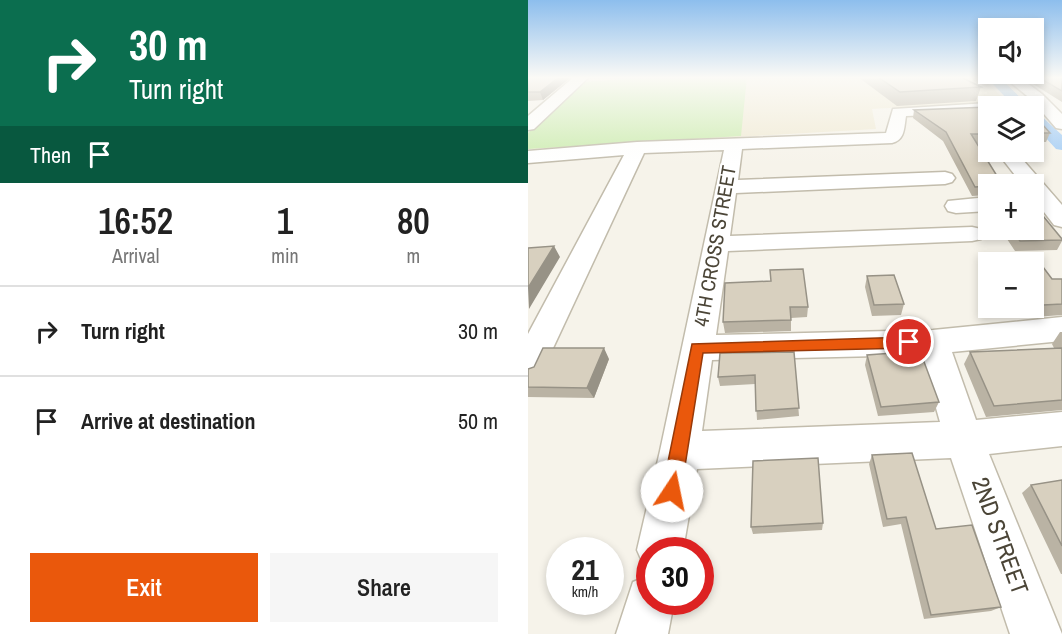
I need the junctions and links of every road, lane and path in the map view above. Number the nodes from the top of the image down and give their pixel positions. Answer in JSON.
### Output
{"nodes":[{"id":1,"x":1046,"y":107,"type":"edge"},
{"id":2,"x":535,"y":111,"type":"edge"},
{"id":3,"x":978,"y":113,"type":"edge"},
{"id":4,"x":1062,"y":124,"type":"edge"},
{"id":5,"x":528,"y":125,"type":"edge"},
{"id":6,"x":734,"y":144,"type":"junction"},
{"id":7,"x":637,"y":148,"type":"junction"},
{"id":8,"x":535,"y":156,"type":"edge"},
{"id":9,"x":528,"y":171,"type":"edge"},
{"id":10,"x":945,"y":178,"type":"dead end"},
{"id":11,"x":727,"y":187,"type":"junction"},
{"id":12,"x":1044,"y":202,"type":"edge"},
{"id":13,"x":978,"y":205,"type":"edge"},
{"id":14,"x":956,"y":206,"type":"dead end"},
{"id":15,"x":1062,"y":220,"type":"edge"},
{"id":16,"x":972,"y":234,"type":"dead end"},
{"id":17,"x":716,"y":244,"type":"junction"},
{"id":18,"x":1062,"y":329,"type":"edge"},
{"id":19,"x":536,"y":337,"type":"edge"},
{"id":20,"x":933,"y":342,"type":"junction"},
{"id":21,"x":697,"y":348,"type":"junction"},
{"id":22,"x":528,"y":366,"type":"edge"},
{"id":23,"x":1062,"y":429,"type":"edge"},
{"id":24,"x":964,"y":439,"type":"junction"},
{"id":25,"x":680,"y":451,"type":"junction"},
{"id":26,"x":663,"y":537,"type":"edge"},
{"id":27,"x":646,"y":615,"type":"edge"},
{"id":28,"x":642,"y":634,"type":"edge"},
{"id":29,"x":1035,"y":634,"type":"edge"}],
"edges":[{"from":1,"to":4,"type":"street"},
{"from":2,"to":5,"type":"street"},
{"from":3,"to":6,"type":"street"},
{"from":6,"to":7,"type":"street"},
{"from":6,"to":11,"type":"street","name":"4TH CROSS STREET"},
{"from":7,"to":8,"type":"street"},
{"from":7,"to":19,"type":"street"},
{"from":8,"to":9,"type":"street"},
{"from":10,"to":11,"type":"street"},
{"from":11,"to":17,"type":"street","name":"4TH CROSS STREET"},
{"from":12,"to":15,"type":"street"},
{"from":13,"to":14,"type":"street"},
{"from":16,"to":17,"type":"street"},
{"from":17,"to":21,"type":"street","name":"4TH CROSS STREET"},
{"from":18,"to":20,"type":"street"},
{"from":19,"to":22,"type":"street"},
{"from":20,"to":21,"type":"street"},
{"from":20,"to":24,"type":"street","name":"2ND STREET"},
{"from":21,"to":25,"type":"street","name":"4TH CROSS STREET"},
{"from":23,"to":24,"type":"street"},
{"from":24,"to":25,"type":"street"},
{"from":24,"to":29,"type":"street","name":"2ND STREET"},
{"from":25,"to":26,"type":"street","name":"4TH CROSS STREET"},
{"from":27,"to":28,"type":"street"}]}
